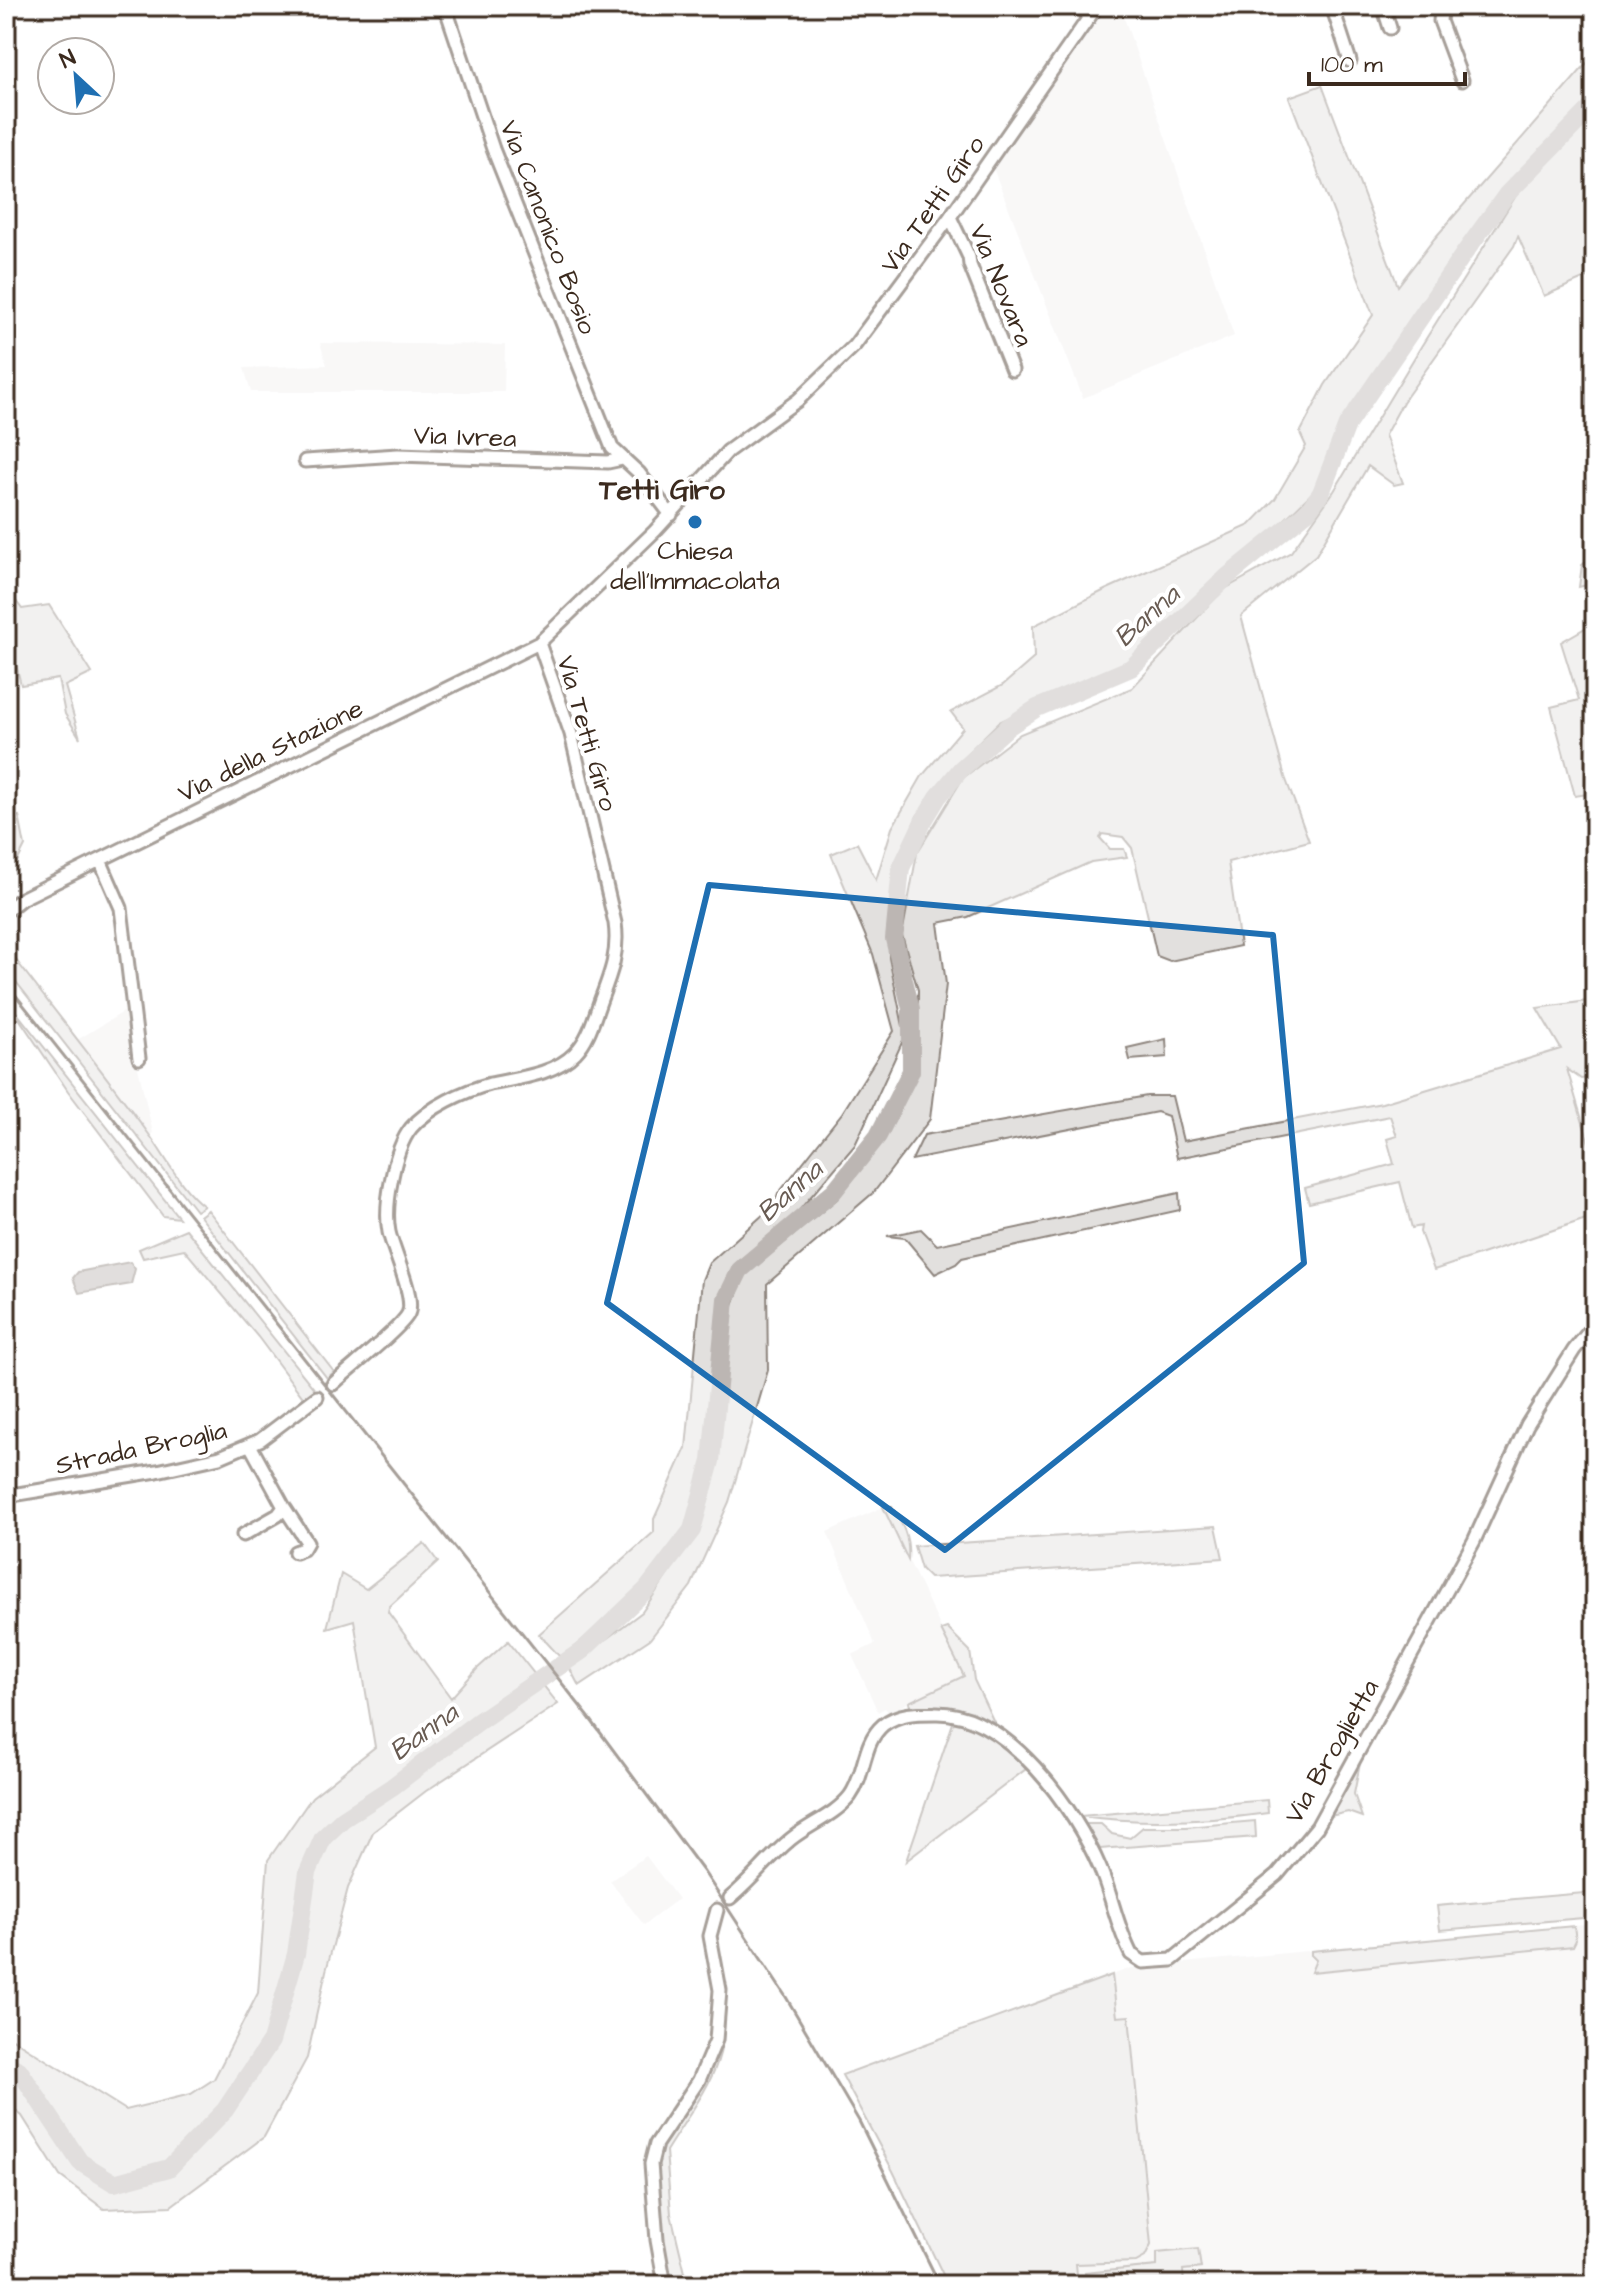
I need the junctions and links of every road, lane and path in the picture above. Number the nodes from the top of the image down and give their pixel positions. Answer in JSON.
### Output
{"nodes":[{"id":1,"x":445,"y":6,"type":"edge"},
{"id":2,"x":1097,"y":6,"type":"edge"},
{"id":3,"x":1332,"y":6,"type":"edge"},
{"id":4,"x":1383,"y":6,"type":"edge"},
{"id":5,"x":1446,"y":6,"type":"edge"},
{"id":6,"x":1390,"y":28,"type":"dead end"},
{"id":7,"x":1350,"y":61,"type":"dead end"},
{"id":8,"x":1462,"y":80,"type":"dead end"},
{"id":9,"x":950,"y":217,"type":"junction"},
{"id":10,"x":1012,"y":370,"type":"dead end"},
{"id":11,"x":622,"y":459,"type":"junction"},
{"id":12,"x":305,"y":461,"type":"dead end"},
{"id":13,"x":671,"y":515,"type":"junction"},
{"id":14,"x":539,"y":643,"type":"junction"},
{"id":15,"x":100,"y":860,"type":"junction"},
{"id":16,"x":6,"y":911,"type":"edge"},
{"id":17,"x":139,"y":1058,"type":"dead end"},
{"id":18,"x":1595,"y":1324,"type":"edge"},
{"id":19,"x":333,"y":1384,"type":"dead end"},
{"id":20,"x":317,"y":1397,"type":"dead end"},
{"id":21,"x":250,"y":1445,"type":"junction"},
{"id":22,"x":6,"y":1496,"type":"edge"},
{"id":23,"x":284,"y":1507,"type":"junction"},
{"id":24,"x":243,"y":1535,"type":"dead end"},
{"id":25,"x":295,"y":1552,"type":"dead end"},
{"id":26,"x":730,"y":1898,"type":"dead end"},
{"id":27,"x":717,"y":1910,"type":"dead end"},
{"id":28,"x":665,"y":2285,"type":"edge"}],
"edges":[{"from":1,"to":11,"type":"street","name":"Via Canonico Bosio"},
{"from":2,"to":9,"type":"street","name":"Via Tetti Giro"},
{"from":3,"to":7,"type":"street"},
{"from":4,"to":6,"type":"street"},
{"from":5,"to":8,"type":"street"},
{"from":9,"to":10,"type":"street","name":"Via Novara"},
{"from":9,"to":13,"type":"street","name":"Via Tetti Giro"},
{"from":11,"to":12,"type":"street","name":"Via Ivrea"},
{"from":11,"to":13,"type":"street","name":"Via Canonico Bosio"},
{"from":13,"to":14,"type":"street","name":"Via Tetti Giro"},
{"from":14,"to":15,"type":"street","name":"Via della Stazione"},
{"from":14,"to":19,"type":"street","name":"Via Tetti Giro"},
{"from":15,"to":16,"type":"street","name":"Via della Stazione"},
{"from":15,"to":17,"type":"street"},
{"from":18,"to":26,"type":"street","name":"Via Broglietta"},
{"from":20,"to":21,"type":"street","name":"Strada Broglia"},
{"from":21,"to":22,"type":"street","name":"Strada Broglia"},
{"from":21,"to":23,"type":"street"},
{"from":23,"to":24,"type":"street"},
{"from":23,"to":25,"type":"street"},
{"from":27,"to":28,"type":"street"}]}
